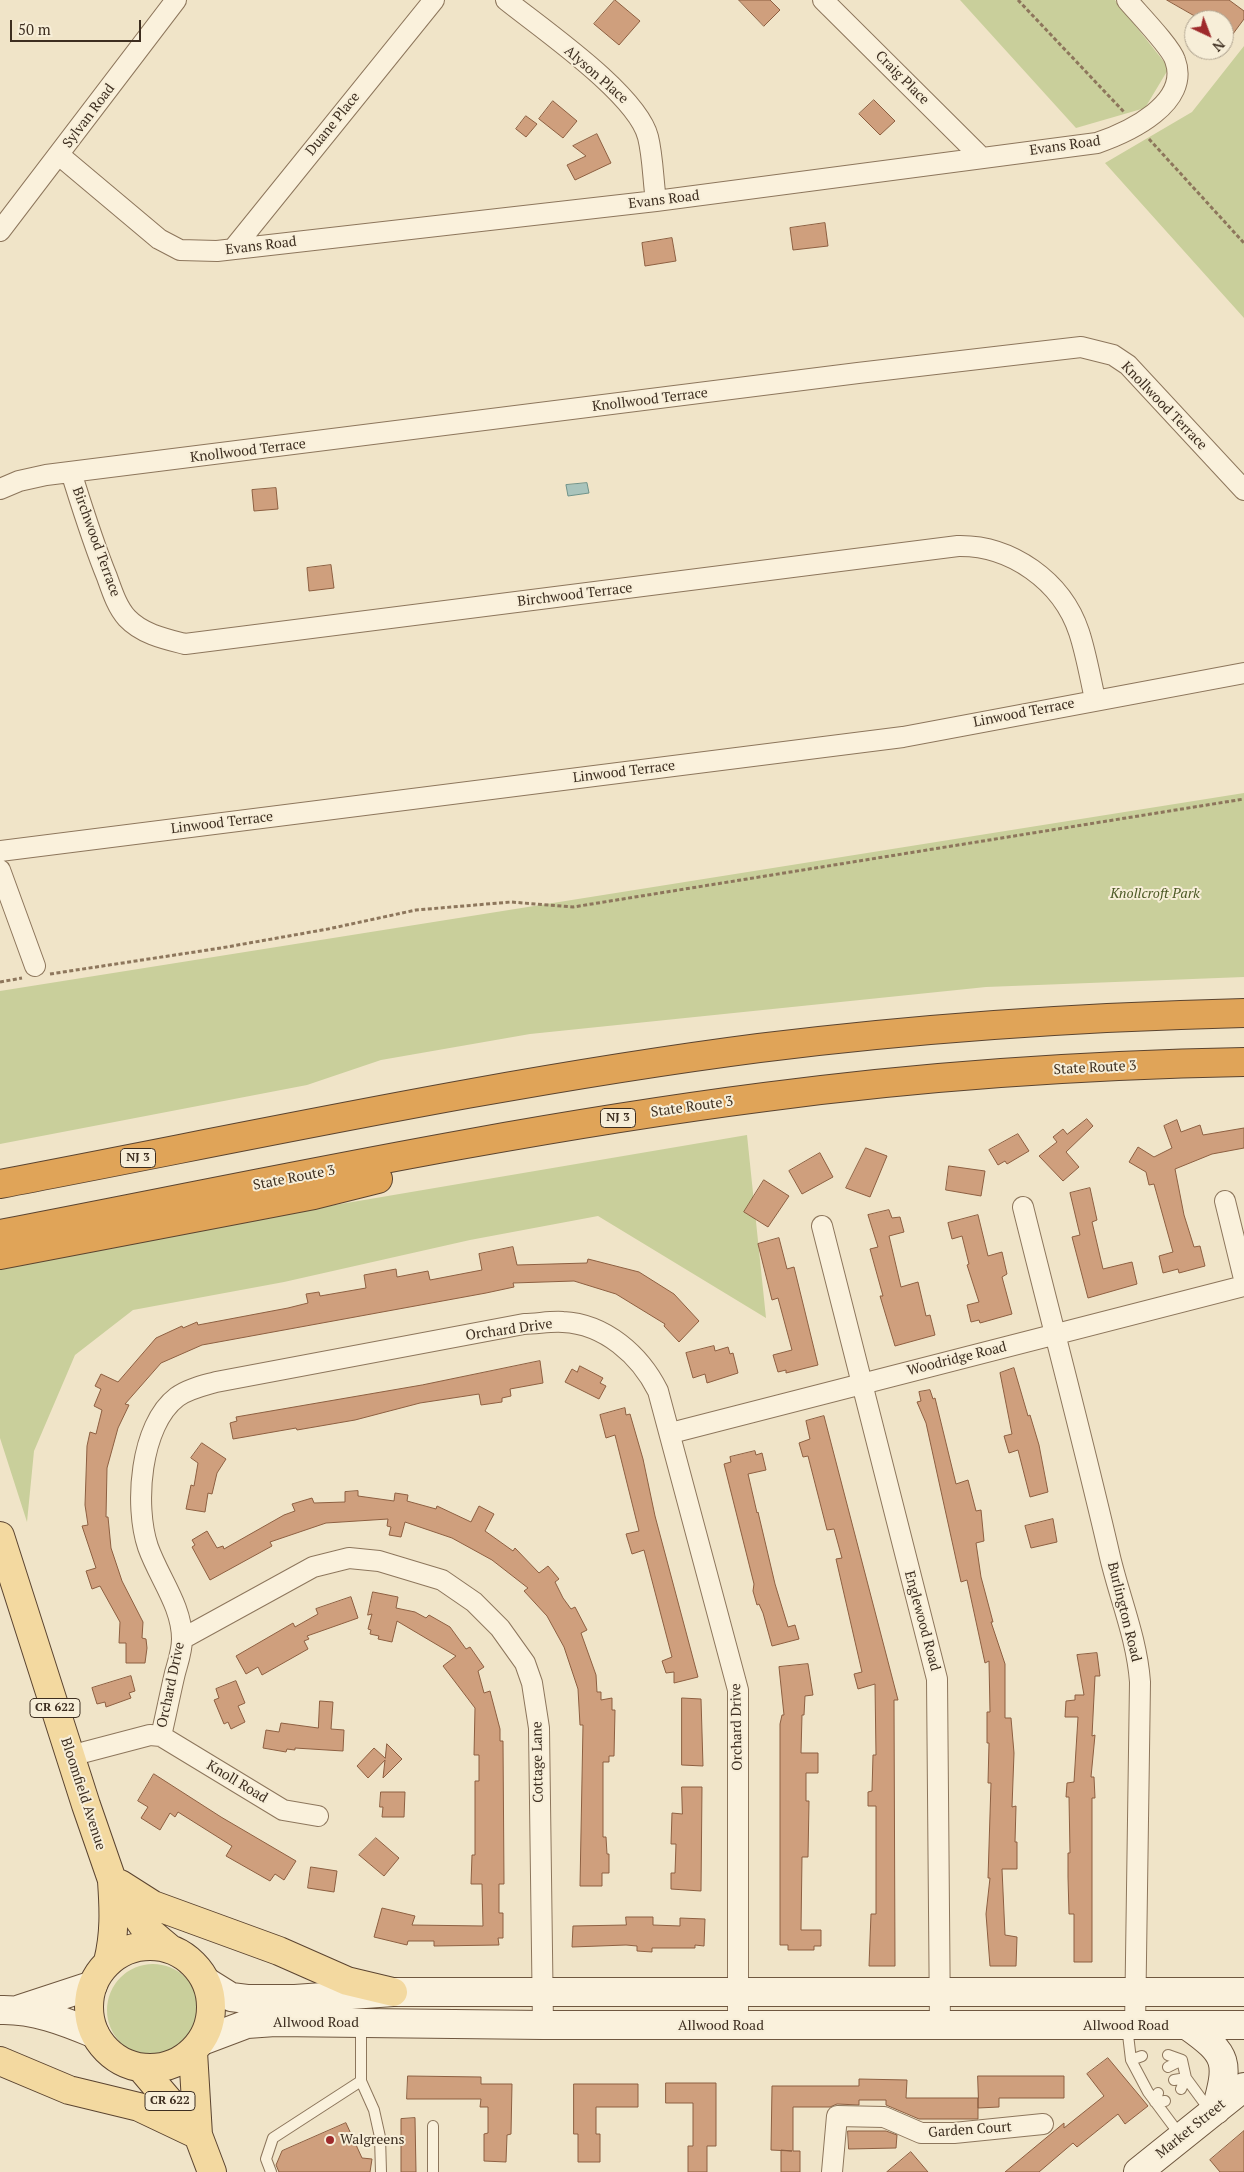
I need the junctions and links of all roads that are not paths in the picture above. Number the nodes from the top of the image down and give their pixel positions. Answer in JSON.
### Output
{"nodes":[{"id":1,"x":176,"y":0,"type":"edge"},
{"id":2,"x":434,"y":0,"type":"edge"},
{"id":3,"x":506,"y":0,"type":"edge"},
{"id":4,"x":824,"y":0,"type":"edge"},
{"id":5,"x":1127,"y":0,"type":"edge"},
{"id":6,"x":59,"y":156,"type":"junction"},
{"id":7,"x":981,"y":157,"type":"junction"},
{"id":8,"x":656,"y":201,"type":"junction"},
{"id":9,"x":0,"y":230,"type":"edge"},
{"id":10,"x":233,"y":249,"type":"junction"},
{"id":11,"x":71,"y":472,"type":"junction"},
{"id":12,"x":0,"y":489,"type":"edge"},
{"id":13,"x":1244,"y":490,"type":"edge"},
{"id":14,"x":1244,"y":673,"type":"edge"},
{"id":15,"x":1095,"y":700,"type":"junction"},
{"id":16,"x":0,"y":852,"type":"edge"},
{"id":17,"x":0,"y":870,"type":"edge"},
{"id":18,"x":36,"y":973,"type":"road end"},
{"id":19,"x":1244,"y":1013,"type":"edge"},
{"id":20,"x":1244,"y":1062,"type":"edge"},
{"id":21,"x":639,"y":1115,"type":"junction"},
{"id":22,"x":53,"y":1174,"type":"junction"},
{"id":23,"x":0,"y":1180,"type":"edge"},
{"id":24,"x":0,"y":1184,"type":"edge"},
{"id":25,"x":1225,"y":1201,"type":"dead end"},
{"id":26,"x":1023,"y":1207,"type":"dead end"},
{"id":27,"x":822,"y":1226,"type":"dead end"},
{"id":28,"x":0,"y":1234,"type":"edge"},
{"id":29,"x":0,"y":1255,"type":"edge"},
{"id":30,"x":1244,"y":1279,"type":"edge"},
{"id":31,"x":1244,"y":1286,"type":"edge"},
{"id":32,"x":1055,"y":1334,"type":"junction"},
{"id":33,"x":861,"y":1384,"type":"junction"},
{"id":34,"x":670,"y":1433,"type":"junction"},
{"id":35,"x":0,"y":1536,"type":"edge"},
{"id":36,"x":7,"y":1582,"type":"edge"},
{"id":37,"x":182,"y":1639,"type":"junction"},
{"id":38,"x":161,"y":1736,"type":"junction"},
{"id":39,"x":70,"y":1756,"type":"junction"},
{"id":40,"x":318,"y":1816,"type":"dead end"},
{"id":41,"x":112,"y":1880,"type":"junction"},
{"id":42,"x":169,"y":1948,"type":"junction"},
{"id":43,"x":108,"y":1962,"type":"junction"},
{"id":44,"x":207,"y":1982,"type":"junction"},
{"id":45,"x":93,"y":1985,"type":"junction"},
{"id":46,"x":393,"y":1992,"type":"junction"},
{"id":47,"x":1135,"y":1992,"type":"junction"},
{"id":48,"x":1244,"y":1992,"type":"edge"},
{"id":49,"x":542,"y":1993,"type":"junction"},
{"id":50,"x":738,"y":1993,"type":"junction"},
{"id":51,"x":940,"y":1993,"type":"junction"},
{"id":52,"x":10,"y":2010,"type":"edge"},
{"id":53,"x":361,"y":2023,"type":"junction"},
{"id":54,"x":543,"y":2025,"type":"junction"},
{"id":55,"x":738,"y":2026,"type":"junction"},
{"id":56,"x":940,"y":2026,"type":"junction"},
{"id":57,"x":1188,"y":2026,"type":"junction"},
{"id":58,"x":1244,"y":2026,"type":"edge"},
{"id":59,"x":1131,"y":2027,"type":"junction"},
{"id":60,"x":95,"y":2034,"type":"junction"},
{"id":61,"x":197,"y":2046,"type":"junction"},
{"id":62,"x":1168,"y":2055,"type":"dead end"},
{"id":63,"x":1142,"y":2056,"type":"dead end"},
{"id":64,"x":1131,"y":2060,"type":"junction"},
{"id":65,"x":1182,"y":2060,"type":"junction"},
{"id":66,"x":0,"y":2061,"type":"edge"},
{"id":67,"x":1142,"y":2067,"type":"dead end"},
{"id":68,"x":1168,"y":2067,"type":"dead end"},
{"id":69,"x":141,"y":2068,"type":"junction"},
{"id":70,"x":1186,"y":2078,"type":"junction"},
{"id":71,"x":361,"y":2081,"type":"junction"},
{"id":72,"x":1177,"y":2084,"type":"dead end"},
{"id":73,"x":1244,"y":2087,"type":"edge"},
{"id":74,"x":1214,"y":2111,"type":"junction"},
{"id":75,"x":1043,"y":2124,"type":"dead end"},
{"id":76,"x":433,"y":2126,"type":"dead end"},
{"id":77,"x":198,"y":2135,"type":"junction"},
{"id":78,"x":1181,"y":2137,"type":"junction"},
{"id":79,"x":212,"y":2172,"type":"edge"},
{"id":80,"x":271,"y":2172,"type":"edge"},
{"id":81,"x":381,"y":2172,"type":"edge"},
{"id":82,"x":433,"y":2172,"type":"edge"},
{"id":83,"x":832,"y":2172,"type":"edge"},
{"id":84,"x":1138,"y":2172,"type":"edge"}],
"edges":[{"from":1,"to":6,"type":"street","name":"Sylvan Road"},
{"from":2,"to":10,"type":"street","name":"Duane Place"},
{"from":3,"to":8,"type":"street","name":"Alyson Place"},
{"from":4,"to":7,"type":"street","name":"Craig Place"},
{"from":5,"to":7,"type":"street","name":"Evans Road"},
{"from":6,"to":9,"type":"street","name":"Sylvan Road"},
{"from":6,"to":10,"type":"street","name":"Evans Road"},
{"from":7,"to":8,"type":"street","name":"Evans Road"},
{"from":8,"to":10,"type":"street","name":"Evans Road"},
{"from":11,"to":12,"type":"street","name":"Knollwood Terrace"},
{"from":11,"to":13,"type":"street","name":"Knollwood Terrace"},
{"from":11,"to":15,"type":"street","name":"Birchwood Terrace"},
{"from":14,"to":15,"type":"street","name":"Linwood Terrace"},
{"from":15,"to":16,"type":"street","name":"Linwood Terrace"},
{"from":17,"to":18,"type":"street"},
{"from":19,"to":22,"type":"highway","number":"NJ 3"},
{"from":20,"to":21,"type":"highway","name":"State Route 3","number":"NJ 3"},
{"from":21,"to":28,"type":"highway","name":"State Route 3","number":"NJ 3"},
{"from":21,"to":29,"type":"highway"},
{"from":22,"to":23,"type":"highway"},
{"from":22,"to":24,"type":"highway","number":"NJ 3"},
{"from":25,"to":30,"type":"street"},
{"from":26,"to":32,"type":"street","name":"Burlington Road"},
{"from":27,"to":33,"type":"street","name":"Englewood Road"},
{"from":31,"to":32,"type":"street","name":"Woodridge Road"},
{"from":32,"to":33,"type":"street","name":"Woodridge Road"},
{"from":32,"to":47,"type":"street","name":"Burlington Road"},
{"from":33,"to":34,"type":"street","name":"Woodridge Road"},
{"from":33,"to":51,"type":"street","name":"Englewood Road"},
{"from":34,"to":37,"type":"street","name":"Orchard Drive"},
{"from":34,"to":50,"type":"street","name":"Orchard Drive"},
{"from":35,"to":36,"type":"main road","name":"Bloomfield Avenue","number":"CR 622"},
{"from":36,"to":39,"type":"main road","name":"Bloomfield Avenue","number":"CR 622"},
{"from":37,"to":38,"type":"street","name":"Orchard Drive"},
{"from":37,"to":49,"type":"street","name":"Cottage Lane"},
{"from":38,"to":39,"type":"street","name":"Orchard Drive"},
{"from":38,"to":40,"type":"street","name":"Knoll Road"},
{"from":39,"to":41,"type":"main road","name":"Bloomfield Avenue","number":"CR 622"},
{"from":41,"to":42,"type":"main road","name":"Bloomfield Avenue","number":"CR 622"},
{"from":41,"to":43,"type":"main road","name":"Bloomfield Avenue","number":"CR 622"},
{"from":41,"to":46,"type":"main road"},
{"from":42,"to":43,"type":"main road"},
{"from":42,"to":44,"type":"main road"},
{"from":43,"to":45,"type":"main road"},
{"from":44,"to":46,"type":"main road","name":"Allwood Road"},
{"from":44,"to":61,"type":"main road"},
{"from":45,"to":52,"type":"main road"},
{"from":45,"to":60,"type":"main road"},
{"from":46,"to":49,"type":"main road","name":"Allwood Road"},
{"from":47,"to":48,"type":"main road","name":"Allwood Road"},
{"from":47,"to":51,"type":"main road","name":"Allwood Road"},
{"from":47,"to":59,"type":"street","name":"Burlington Road"},
{"from":49,"to":50,"type":"main road","name":"Allwood Road"},
{"from":49,"to":54,"type":"street","name":"Cottage Lane"},
{"from":50,"to":51,"type":"main road","name":"Allwood Road"},
{"from":50,"to":55,"type":"street","name":"Orchard Drive"},
{"from":51,"to":56,"type":"street","name":"Englewood Road"},
{"from":52,"to":60,"type":"main road"},
{"from":53,"to":54,"type":"main road","name":"Allwood Road"},
{"from":53,"to":61,"type":"main road","name":"Allwood Road"},
{"from":53,"to":71,"type":"lane"},
{"from":54,"to":55,"type":"main road","name":"Allwood Road"},
{"from":55,"to":56,"type":"main road","name":"Allwood Road"},
{"from":56,"to":59,"type":"main road","name":"Allwood Road"},
{"from":57,"to":58,"type":"main road","name":"Allwood Road"},
{"from":57,"to":59,"type":"main road","name":"Allwood Road"},
{"from":57,"to":74,"type":"main road"},
{"from":59,"to":64,"type":"lane"},
{"from":60,"to":69,"type":"main road"},
{"from":61,"to":69,"type":"main road"},
{"from":61,"to":77,"type":"main road","number":"CR 622"},
{"from":62,"to":65,"type":"lane"},
{"from":63,"to":64,"type":"lane"},
{"from":64,"to":67,"type":"lane"},
{"from":64,"to":78,"type":"lane"},
{"from":65,"to":68,"type":"lane"},
{"from":65,"to":70,"type":"lane"},
{"from":66,"to":77,"type":"main road"},
{"from":69,"to":77,"type":"main road","number":"CR 622"},
{"from":70,"to":72,"type":"lane"},
{"from":70,"to":74,"type":"lane"},
{"from":71,"to":80,"type":"lane"},
{"from":71,"to":81,"type":"lane"},
{"from":73,"to":74,"type":"main road","name":"Market Street"},
{"from":74,"to":78,"type":"main road","name":"Market Street"},
{"from":75,"to":83,"type":"street","name":"Garden Court"},
{"from":76,"to":82,"type":"lane"},
{"from":77,"to":79,"type":"main road","number":"CR 622"},
{"from":78,"to":84,"type":"main road","name":"Market Street"}]}
